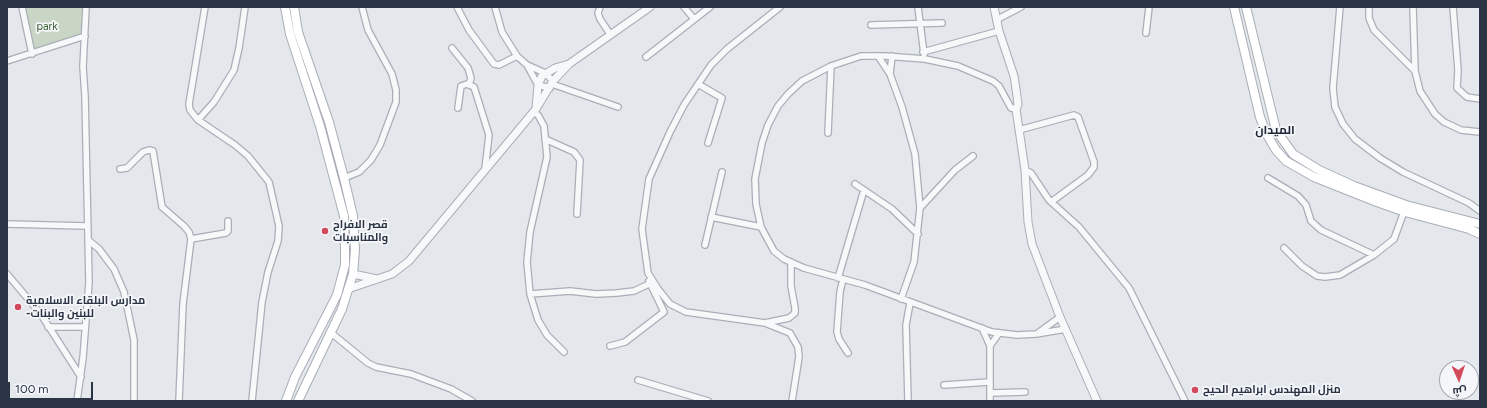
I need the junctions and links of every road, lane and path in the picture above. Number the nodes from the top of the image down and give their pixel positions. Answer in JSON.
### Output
{"nodes":[{"id":1,"x":22,"y":7,"type":"edge"},
{"id":2,"x":86,"y":7,"type":"edge"},
{"id":3,"x":205,"y":7,"type":"edge"},
{"id":4,"x":245,"y":7,"type":"edge"},
{"id":5,"x":285,"y":7,"type":"edge"},
{"id":6,"x":294,"y":7,"type":"edge"},
{"id":7,"x":362,"y":7,"type":"edge"},
{"id":8,"x":457,"y":7,"type":"edge"},
{"id":9,"x":495,"y":7,"type":"edge"},
{"id":10,"x":600,"y":7,"type":"edge"},
{"id":11,"x":650,"y":7,"type":"edge"},
{"id":12,"x":684,"y":7,"type":"edge"},
{"id":13,"x":710,"y":7,"type":"edge"},
{"id":14,"x":780,"y":7,"type":"edge"},
{"id":15,"x":918,"y":7,"type":"edge"},
{"id":16,"x":994,"y":7,"type":"edge"},
{"id":17,"x":1022,"y":7,"type":"edge"},
{"id":18,"x":1149,"y":7,"type":"edge"},
{"id":19,"x":1234,"y":7,"type":"edge"},
{"id":20,"x":1246,"y":7,"type":"edge"},
{"id":21,"x":1340,"y":7,"type":"edge"},
{"id":22,"x":1369,"y":7,"type":"edge"},
{"id":23,"x":1413,"y":7,"type":"edge"},
{"id":24,"x":1453,"y":7,"type":"edge"},
{"id":25,"x":694,"y":19,"type":"junction"},
{"id":26,"x":996,"y":20,"type":"junction"},
{"id":27,"x":919,"y":23,"type":"junction"},
{"id":28,"x":942,"y":23,"type":"dead end"},
{"id":29,"x":872,"y":25,"type":"dead end"},
{"id":30,"x":999,"y":31,"type":"junction"},
{"id":31,"x":294,"y":33,"type":"junction"},
{"id":32,"x":1146,"y":33,"type":"dead end"},
{"id":33,"x":610,"y":34,"type":"junction"},
{"id":34,"x":85,"y":36,"type":"junction"},
{"id":35,"x":452,"y":48,"type":"dead end"},
{"id":36,"x":923,"y":52,"type":"junction"},
{"id":37,"x":32,"y":54,"type":"junction"},
{"id":38,"x":517,"y":56,"type":"junction"},
{"id":39,"x":878,"y":56,"type":"junction"},
{"id":40,"x":892,"y":56,"type":"junction"},
{"id":41,"x":646,"y":57,"type":"dead end"},
{"id":42,"x":925,"y":59,"type":"junction"},
{"id":43,"x":7,"y":61,"type":"edge"},
{"id":44,"x":569,"y":64,"type":"junction"},
{"id":45,"x":527,"y":65,"type":"junction"},
{"id":46,"x":831,"y":66,"type":"junction"},
{"id":47,"x":1415,"y":71,"type":"junction"},
{"id":48,"x":545,"y":73,"type":"junction"},
{"id":49,"x":890,"y":74,"type":"junction"},
{"id":50,"x":552,"y":84,"type":"junction"},
{"id":51,"x":698,"y":84,"type":"junction"},
{"id":52,"x":469,"y":85,"type":"junction"},
{"id":53,"x":538,"y":85,"type":"junction"},
{"id":54,"x":1480,"y":99,"type":"edge"},
{"id":55,"x":618,"y":107,"type":"dead end"},
{"id":56,"x":458,"y":108,"type":"dead end"},
{"id":57,"x":1016,"y":109,"type":"junction"},
{"id":58,"x":535,"y":110,"type":"junction"},
{"id":59,"x":198,"y":120,"type":"junction"},
{"id":60,"x":1019,"y":130,"type":"junction"},
{"id":61,"x":1480,"y":132,"type":"edge"},
{"id":62,"x":828,"y":133,"type":"dead end"},
{"id":63,"x":545,"y":139,"type":"junction"},
{"id":64,"x":708,"y":143,"type":"dead end"},
{"id":65,"x":973,"y":156,"type":"dead end"},
{"id":66,"x":120,"y":169,"type":"dead end"},
{"id":67,"x":484,"y":169,"type":"junction"},
{"id":68,"x":1025,"y":170,"type":"junction"},
{"id":69,"x":722,"y":172,"type":"dead end"},
{"id":70,"x":344,"y":178,"type":"junction"},
{"id":71,"x":1268,"y":178,"type":"dead end"},
{"id":72,"x":856,"y":184,"type":"dead end"},
{"id":73,"x":864,"y":190,"type":"junction"},
{"id":74,"x":1051,"y":202,"type":"junction"},
{"id":75,"x":920,"y":208,"type":"junction"},
{"id":76,"x":1405,"y":209,"type":"junction"},
{"id":77,"x":1480,"y":211,"type":"edge"},
{"id":78,"x":577,"y":214,"type":"dead end"},
{"id":79,"x":711,"y":217,"type":"junction"},
{"id":80,"x":228,"y":220,"type":"dead end"},
{"id":81,"x":7,"y":224,"type":"edge"},
{"id":82,"x":1480,"y":224,"type":"edge"},
{"id":83,"x":87,"y":226,"type":"junction"},
{"id":84,"x":761,"y":228,"type":"junction"},
{"id":85,"x":918,"y":234,"type":"junction"},
{"id":86,"x":1480,"y":234,"type":"edge"},
{"id":87,"x":191,"y":239,"type":"junction"},
{"id":88,"x":88,"y":240,"type":"junction"},
{"id":89,"x":705,"y":245,"type":"dead end"},
{"id":90,"x":1284,"y":248,"type":"dead end"},
{"id":91,"x":1374,"y":255,"type":"junction"},
{"id":92,"x":791,"y":262,"type":"junction"},
{"id":93,"x":648,"y":273,"type":"junction"},
{"id":94,"x":7,"y":274,"type":"edge"},
{"id":95,"x":352,"y":274,"type":"junction"},
{"id":96,"x":377,"y":279,"type":"junction"},
{"id":97,"x":841,"y":279,"type":"junction"},
{"id":98,"x":649,"y":284,"type":"junction"},
{"id":99,"x":348,"y":289,"type":"junction"},
{"id":100,"x":530,"y":294,"type":"junction"},
{"id":101,"x":901,"y":299,"type":"junction"},
{"id":102,"x":910,"y":303,"type":"junction"},
{"id":103,"x":1060,"y":317,"type":"junction"},
{"id":104,"x":765,"y":323,"type":"junction"},
{"id":105,"x":85,"y":327,"type":"junction"},
{"id":106,"x":48,"y":328,"type":"junction"},
{"id":107,"x":982,"y":328,"type":"junction"},
{"id":108,"x":1066,"y":329,"type":"junction"},
{"id":109,"x":330,"y":332,"type":"junction"},
{"id":110,"x":999,"y":333,"type":"junction"},
{"id":111,"x":1036,"y":334,"type":"junction"},
{"id":112,"x":610,"y":346,"type":"dead end"},
{"id":113,"x":990,"y":346,"type":"junction"},
{"id":114,"x":564,"y":352,"type":"dead end"},
{"id":115,"x":848,"y":353,"type":"dead end"},
{"id":116,"x":304,"y":360,"type":"junction"},
{"id":117,"x":315,"y":366,"type":"junction"},
{"id":118,"x":81,"y":377,"type":"junction"},
{"id":119,"x":638,"y":380,"type":"dead end"},
{"id":120,"x":989,"y":382,"type":"junction"},
{"id":121,"x":944,"y":385,"type":"dead end"},
{"id":122,"x":1025,"y":392,"type":"dead end"},
{"id":123,"x":990,"y":393,"type":"junction"},
{"id":124,"x":77,"y":401,"type":"edge"},
{"id":125,"x":134,"y":401,"type":"edge"},
{"id":126,"x":179,"y":401,"type":"edge"},
{"id":127,"x":252,"y":401,"type":"edge"},
{"id":128,"x":286,"y":401,"type":"edge"},
{"id":129,"x":298,"y":401,"type":"edge"},
{"id":130,"x":472,"y":401,"type":"edge"},
{"id":131,"x":708,"y":401,"type":"edge"},
{"id":132,"x":792,"y":401,"type":"edge"},
{"id":133,"x":908,"y":401,"type":"edge"},
{"id":134,"x":990,"y":401,"type":"edge"},
{"id":135,"x":1097,"y":401,"type":"edge"},
{"id":136,"x":1185,"y":401,"type":"edge"}],
"edges":[{"from":1,"to":37,"type":"street"},
{"from":2,"to":34,"type":"street"},
{"from":3,"to":59,"type":"street"},
{"from":4,"to":59,"type":"street"},
{"from":5,"to":31,"type":"main road"},
{"from":6,"to":31,"type":"main road"},
{"from":7,"to":70,"type":"street"},
{"from":8,"to":38,"type":"street"},
{"from":9,"to":38,"type":"street"},
{"from":10,"to":33,"type":"street"},
{"from":11,"to":33,"type":"street"},
{"from":12,"to":25,"type":"street"},
{"from":13,"to":25,"type":"street"},
{"from":14,"to":51,"type":"street"},
{"from":15,"to":27,"type":"street"},
{"from":16,"to":26,"type":"street"},
{"from":17,"to":26,"type":"street"},
{"from":18,"to":32,"type":"street"},
{"from":19,"to":76,"type":"main road"},
{"from":20,"to":76,"type":"main road"},
{"from":21,"to":77,"type":"street"},
{"from":22,"to":47,"type":"street"},
{"from":23,"to":47,"type":"street"},
{"from":24,"to":54,"type":"street"},
{"from":25,"to":41,"type":"street"},
{"from":26,"to":30,"type":"street"},
{"from":27,"to":28,"type":"street"},
{"from":27,"to":29,"type":"street"},
{"from":27,"to":36,"type":"street"},
{"from":30,"to":36,"type":"street"},
{"from":30,"to":57,"type":"street"},
{"from":31,"to":70,"type":"main road"},
{"from":31,"to":116,"type":"main road"},
{"from":33,"to":44,"type":"street"},
{"from":34,"to":37,"type":"street"},
{"from":34,"to":83,"type":"street"},
{"from":35,"to":52,"type":"street"},
{"from":36,"to":42,"type":"street"},
{"from":37,"to":43,"type":"street"},
{"from":38,"to":45,"type":"street"},
{"from":39,"to":40,"type":"street"},
{"from":39,"to":46,"type":"street"},
{"from":39,"to":49,"type":"street"},
{"from":40,"to":42,"type":"street"},
{"from":40,"to":49,"type":"street"},
{"from":42,"to":57,"type":"street"},
{"from":44,"to":48,"type":"street"},
{"from":44,"to":50,"type":"street"},
{"from":45,"to":48,"type":"street"},
{"from":45,"to":53,"type":"street"},
{"from":46,"to":62,"type":"street"},
{"from":46,"to":84,"type":"street"},
{"from":47,"to":61,"type":"street"},
{"from":48,"to":50,"type":"street"},
{"from":48,"to":53,"type":"street"},
{"from":49,"to":75,"type":"street"},
{"from":50,"to":53,"type":"street"},
{"from":50,"to":55,"type":"street"},
{"from":50,"to":58,"type":"street"},
{"from":51,"to":64,"type":"street"},
{"from":51,"to":93,"type":"street"},
{"from":52,"to":56,"type":"street"},
{"from":52,"to":67,"type":"street"},
{"from":53,"to":58,"type":"street"},
{"from":57,"to":60,"type":"street"},
{"from":58,"to":63,"type":"street"},
{"from":58,"to":67,"type":"street"},
{"from":59,"to":127,"type":"street"},
{"from":60,"to":68,"type":"street"},
{"from":60,"to":74,"type":"street"},
{"from":63,"to":78,"type":"street"},
{"from":63,"to":100,"type":"street"},
{"from":65,"to":75,"type":"street"},
{"from":66,"to":87,"type":"street"},
{"from":67,"to":96,"type":"street"},
{"from":68,"to":74,"type":"street"},
{"from":68,"to":103,"type":"street"},
{"from":69,"to":79,"type":"street"},
{"from":70,"to":95,"type":"main road"},
{"from":71,"to":91,"type":"street"},
{"from":72,"to":73,"type":"street"},
{"from":73,"to":85,"type":"street"},
{"from":73,"to":97,"type":"street"},
{"from":74,"to":136,"type":"street"},
{"from":75,"to":85,"type":"street"},
{"from":76,"to":82,"type":"main road"},
{"from":76,"to":86,"type":"main road"},
{"from":76,"to":91,"type":"street"},
{"from":79,"to":84,"type":"street"},
{"from":79,"to":89,"type":"street"},
{"from":80,"to":87,"type":"street"},
{"from":81,"to":83,"type":"street"},
{"from":83,"to":88,"type":"street"},
{"from":84,"to":92,"type":"street"},
{"from":85,"to":101,"type":"street"},
{"from":87,"to":126,"type":"street"},
{"from":88,"to":105,"type":"street"},
{"from":88,"to":125,"type":"street"},
{"from":90,"to":91,"type":"street"},
{"from":92,"to":97,"type":"street"},
{"from":92,"to":104,"type":"street"},
{"from":93,"to":98,"type":"street"},
{"from":93,"to":104,"type":"street"},
{"from":94,"to":106,"type":"street"},
{"from":95,"to":96,"type":"street"},
{"from":95,"to":99,"type":"main road"},
{"from":96,"to":99,"type":"street"},
{"from":97,"to":101,"type":"street"},
{"from":97,"to":115,"type":"street"},
{"from":98,"to":100,"type":"street"},
{"from":98,"to":112,"type":"street"},
{"from":99,"to":109,"type":"main road"},
{"from":100,"to":114,"type":"street"},
{"from":101,"to":102,"type":"street"},
{"from":102,"to":107,"type":"street"},
{"from":102,"to":133,"type":"street"},
{"from":103,"to":108,"type":"street"},
{"from":103,"to":111,"type":"street"},
{"from":104,"to":132,"type":"street"},
{"from":105,"to":106,"type":"street"},
{"from":105,"to":118,"type":"street"},
{"from":106,"to":118,"type":"street"},
{"from":107,"to":110,"type":"street"},
{"from":107,"to":113,"type":"street"},
{"from":108,"to":111,"type":"street"},
{"from":108,"to":135,"type":"street"},
{"from":109,"to":117,"type":"main road"},
{"from":109,"to":130,"type":"street"},
{"from":110,"to":111,"type":"street"},
{"from":110,"to":113,"type":"street"},
{"from":113,"to":120,"type":"street"},
{"from":116,"to":117,"type":"main road"},
{"from":116,"to":128,"type":"main road"},
{"from":117,"to":129,"type":"main road"},
{"from":118,"to":124,"type":"street"},
{"from":119,"to":131,"type":"street"},
{"from":120,"to":121,"type":"street"},
{"from":120,"to":123,"type":"street"},
{"from":122,"to":123,"type":"street"},
{"from":123,"to":134,"type":"street"}]}
